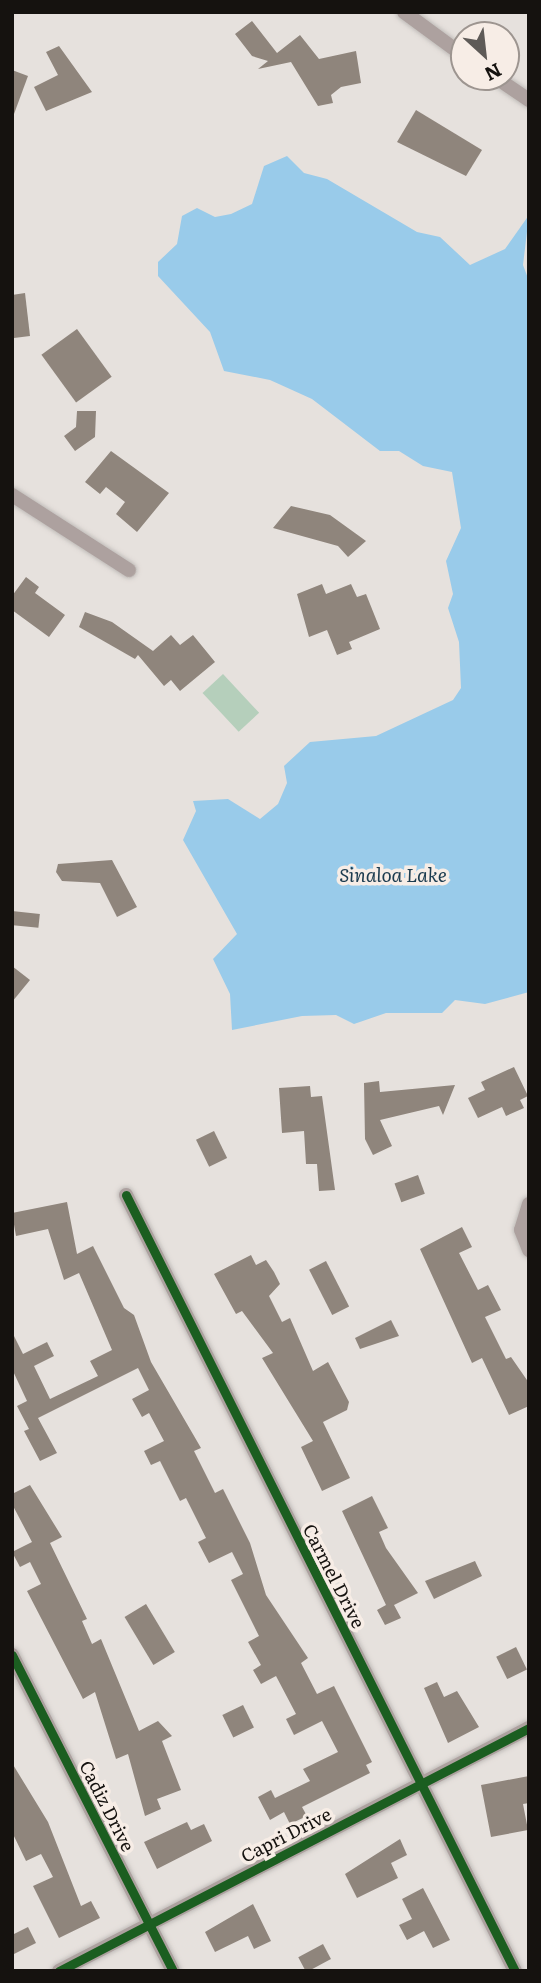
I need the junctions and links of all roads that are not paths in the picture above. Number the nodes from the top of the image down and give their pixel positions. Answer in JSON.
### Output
{"nodes":[{"id":1,"x":404,"y":12,"type":"edge"},
{"id":2,"x":450,"y":46,"type":"edge"},
{"id":3,"x":12,"y":495,"type":"edge"},
{"id":4,"x":129,"y":570,"type":"dead end"},
{"id":5,"x":127,"y":1195,"type":"dead end"},
{"id":6,"x":529,"y":1204,"type":"edge"},
{"id":7,"x":529,"y":1250,"type":"edge"},
{"id":8,"x":12,"y":1655,"type":"edge"},
{"id":9,"x":529,"y":1728,"type":"edge"},
{"id":10,"x":420,"y":1784,"type":"junction"},
{"id":11,"x":149,"y":1923,"type":"junction"},
{"id":12,"x":59,"y":1971,"type":"edge"},
{"id":13,"x":173,"y":1971,"type":"edge"},
{"id":14,"x":515,"y":1971,"type":"edge"}],
"edges":[{"from":1,"to":2,"type":"street"},
{"from":3,"to":4,"type":"street"},
{"from":5,"to":10,"type":"street","name":"Carmel Drive"},
{"from":6,"to":7,"type":"street"},
{"from":8,"to":11,"type":"street","name":"Cadiz Drive"},
{"from":9,"to":10,"type":"street","name":"Capri Drive"},
{"from":10,"to":11,"type":"street","name":"Capri Drive"},
{"from":10,"to":14,"type":"street","name":"Carmel Drive"},
{"from":11,"to":12,"type":"street","name":"Capri Drive"},
{"from":11,"to":13,"type":"street","name":"Cadiz Drive"}]}
